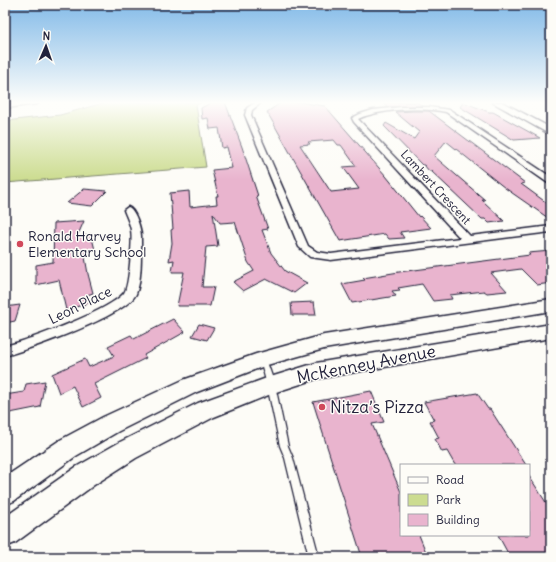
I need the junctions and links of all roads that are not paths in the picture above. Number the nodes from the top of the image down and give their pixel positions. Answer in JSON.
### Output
{"nodes":[{"id":1,"x":254,"y":128,"type":"edge"},
{"id":2,"x":363,"y":128,"type":"edge"},
{"id":3,"x":473,"y":128,"type":"edge"},
{"id":4,"x":551,"y":181,"type":"edge"},
{"id":5,"x":128,"y":210,"type":"dead end"},
{"id":6,"x":551,"y":229,"type":"edge"},
{"id":7,"x":468,"y":240,"type":"junction"},
{"id":8,"x":551,"y":306,"type":"edge"},
{"id":9,"x":551,"y":331,"type":"edge"},
{"id":10,"x":5,"y":351,"type":"edge"},
{"id":11,"x":263,"y":359,"type":"junction"},
{"id":12,"x":271,"y":385,"type":"junction"},
{"id":13,"x":5,"y":492,"type":"edge"},
{"id":14,"x":5,"y":533,"type":"edge"},
{"id":15,"x":312,"y":557,"type":"edge"}],
"edges":[{"from":1,"to":7,"type":"street","name":"Lambert Crescent"},
{"from":2,"to":7,"type":"street","name":"Lambert Crescent"},
{"from":3,"to":4,"type":"street","name":"Lambert Crescent"},
{"from":5,"to":10,"type":"street","name":"Leon Place"},
{"from":6,"to":7,"type":"street","name":"Lambert Crescent"},
{"from":8,"to":11,"type":"main road","name":"McKenney Avenue"},
{"from":9,"to":12,"type":"main road","name":"McKenney Avenue"},
{"from":11,"to":12,"type":"lane"},
{"from":11,"to":13,"type":"main road","name":"McKenney Avenue"},
{"from":12,"to":14,"type":"main road","name":"McKenney Avenue"},
{"from":12,"to":15,"type":"lane"}]}
